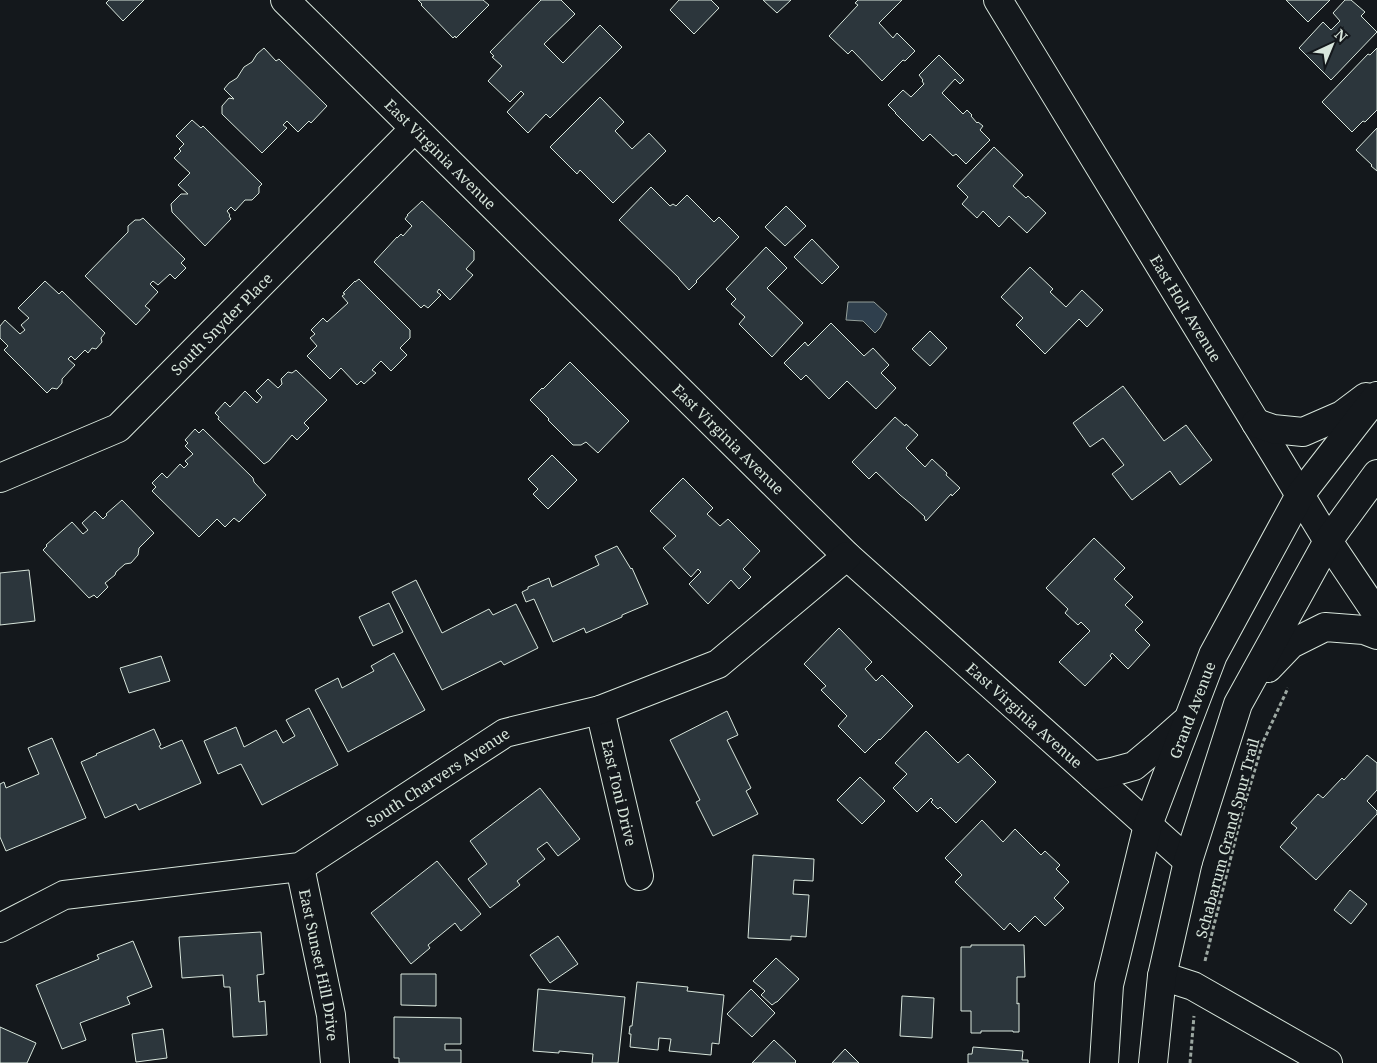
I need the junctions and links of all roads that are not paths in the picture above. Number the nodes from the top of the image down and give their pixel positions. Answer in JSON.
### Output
{"nodes":[{"id":1,"x":285,"y":0,"type":"edge"},
{"id":2,"x":998,"y":0,"type":"edge"},
{"id":3,"x":414,"y":129,"type":"junction"},
{"id":4,"x":1377,"y":389,"type":"edge"},
{"id":5,"x":1377,"y":396,"type":"edge"},
{"id":6,"x":1256,"y":423,"type":"junction"},
{"id":7,"x":1377,"y":474,"type":"edge"},
{"id":8,"x":0,"y":478,"type":"edge"},
{"id":9,"x":1300,"y":495,"type":"junction"},
{"id":10,"x":1328,"y":541,"type":"junction"},
{"id":11,"x":847,"y":556,"type":"junction"},
{"id":12,"x":1377,"y":614,"type":"edge"},
{"id":13,"x":1377,"y":635,"type":"edge"},
{"id":14,"x":1245,"y":693,"type":"junction"},
{"id":15,"x":600,"y":710,"type":"junction"},
{"id":16,"x":1189,"y":718,"type":"junction"},
{"id":17,"x":1093,"y":776,"type":"junction"},
{"id":18,"x":1148,"y":826,"type":"junction"},
{"id":19,"x":1188,"y":861,"type":"junction"},
{"id":20,"x":300,"y":867,"type":"junction"},
{"id":21,"x":640,"y":876,"type":"dead end"},
{"id":22,"x":0,"y":928,"type":"edge"},
{"id":23,"x":1162,"y":976,"type":"junction"},
{"id":24,"x":335,"y":1063,"type":"edge"},
{"id":25,"x":1104,"y":1063,"type":"edge"},
{"id":26,"x":1153,"y":1063,"type":"edge"},
{"id":27,"x":1328,"y":1063,"type":"edge"}],
"edges":[{"from":1,"to":3,"type":"street","name":"East Virginia Avenue"},
{"from":2,"to":6,"type":"street","name":"East Holt Avenue"},
{"from":3,"to":8,"type":"street","name":"South Snyder Place"},
{"from":3,"to":11,"type":"street","name":"East Virginia Avenue"},
{"from":4,"to":6,"type":"street"},
{"from":5,"to":9,"type":"street","name":"Grand Avenue"},
{"from":6,"to":9,"type":"street","name":"East Holt Avenue"},
{"from":7,"to":10,"type":"street"},
{"from":9,"to":10,"type":"street","name":"East Holt Avenue"},
{"from":9,"to":16,"type":"street","name":"Grand Avenue"},
{"from":10,"to":12,"type":"street","name":"East Holt Avenue"},
{"from":10,"to":14,"type":"street"},
{"from":11,"to":15,"type":"street","name":"South Charvers Avenue"},
{"from":11,"to":17,"type":"street","name":"East Virginia Avenue"},
{"from":13,"to":14,"type":"street"},
{"from":14,"to":19,"type":"street"},
{"from":15,"to":20,"type":"street","name":"South Charvers Avenue"},
{"from":15,"to":21,"type":"street","name":"East Toni Drive"},
{"from":16,"to":17,"type":"street"},
{"from":16,"to":18,"type":"street","name":"Grand Avenue"},
{"from":17,"to":18,"type":"street","name":"East Virginia Avenue"},
{"from":18,"to":19,"type":"street","name":"East Virginia Avenue"},
{"from":18,"to":25,"type":"street","name":"Grand Avenue"},
{"from":19,"to":23,"type":"street"},
{"from":20,"to":22,"type":"street","name":"South Charvers Avenue"},
{"from":20,"to":24,"type":"street","name":"East Sunset Hill Drive"},
{"from":23,"to":26,"type":"street"},
{"from":23,"to":27,"type":"street"}]}
